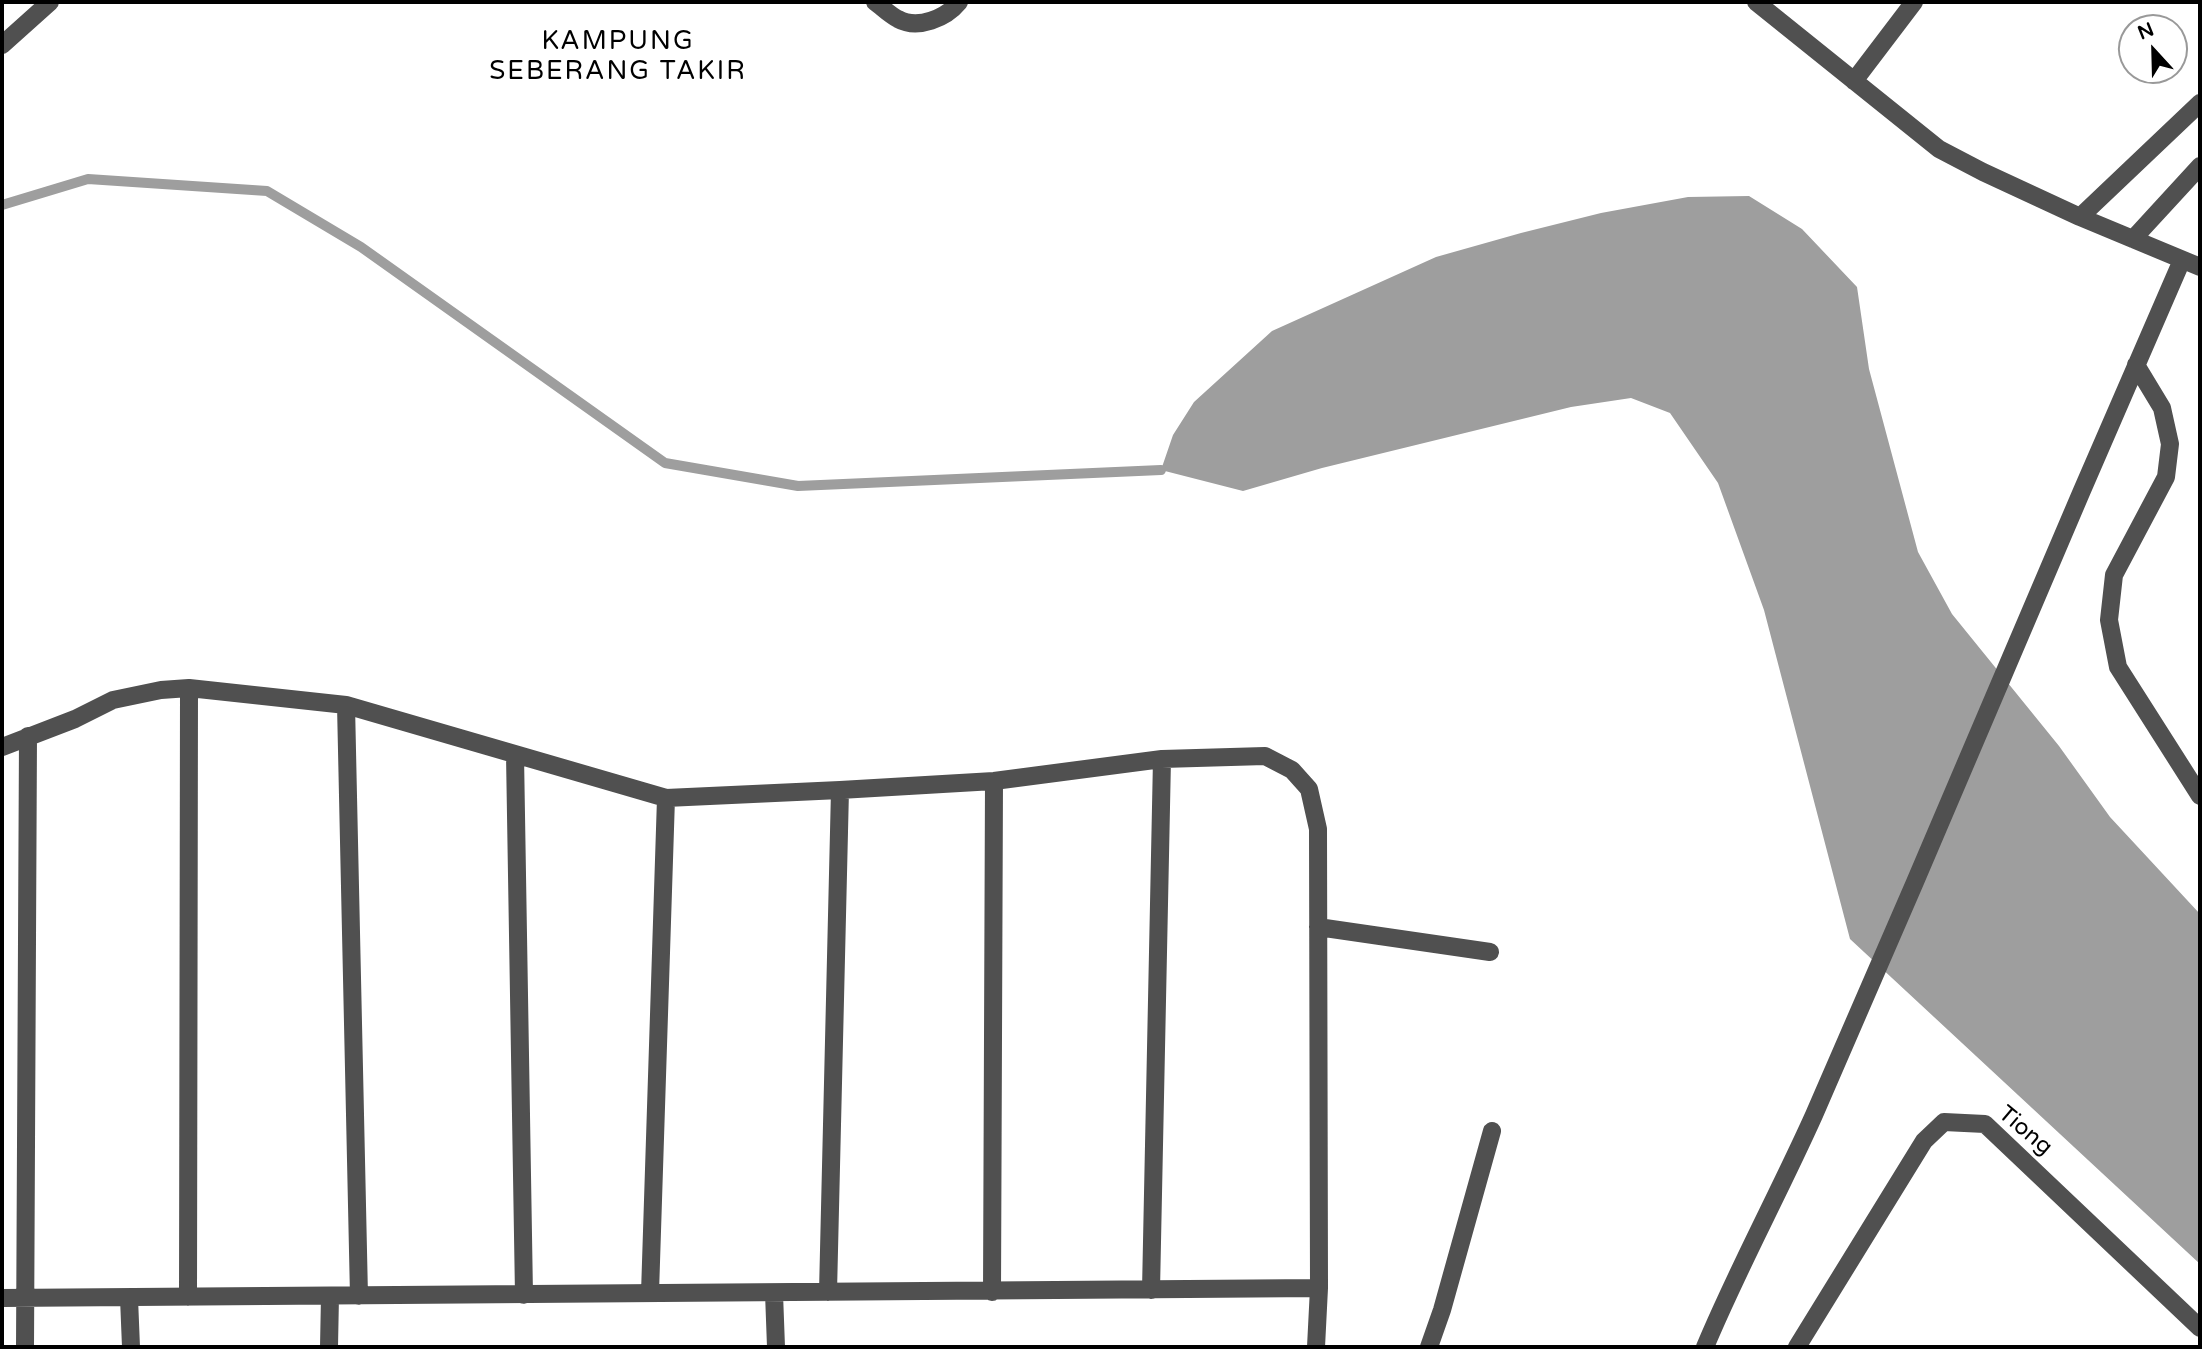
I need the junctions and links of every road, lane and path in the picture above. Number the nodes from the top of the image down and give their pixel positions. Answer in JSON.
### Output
{"nodes":[{"id":1,"x":50,"y":2,"type":"edge"},
{"id":2,"x":875,"y":2,"type":"edge"},
{"id":3,"x":959,"y":2,"type":"edge"},
{"id":4,"x":1756,"y":2,"type":"edge"},
{"id":5,"x":1914,"y":2,"type":"edge"},
{"id":6,"x":2,"y":45,"type":"edge"},
{"id":7,"x":1854,"y":81,"type":"junction"},
{"id":8,"x":2200,"y":103,"type":"edge"},
{"id":9,"x":2200,"y":166,"type":"edge"},
{"id":10,"x":2080,"y":217,"type":"junction"},
{"id":11,"x":2133,"y":239,"type":"junction"},
{"id":12,"x":2182,"y":260,"type":"junction"},
{"id":13,"x":2200,"y":267,"type":"edge"},
{"id":14,"x":2136,"y":365,"type":"junction"},
{"id":15,"x":188,"y":688,"type":"junction"},
{"id":16,"x":346,"y":705,"type":"junction"},
{"id":17,"x":28,"y":736,"type":"junction"},
{"id":18,"x":2,"y":747,"type":"edge"},
{"id":19,"x":515,"y":755,"type":"junction"},
{"id":20,"x":1162,"y":759,"type":"junction"},
{"id":21,"x":994,"y":780,"type":"junction"},
{"id":22,"x":840,"y":790,"type":"junction"},
{"id":23,"x":2200,"y":796,"type":"edge"},
{"id":24,"x":666,"y":798,"type":"junction"},
{"id":25,"x":1318,"y":928,"type":"junction"},
{"id":26,"x":1490,"y":952,"type":"dead end"},
{"id":27,"x":1492,"y":1131,"type":"dead end"},
{"id":28,"x":1319,"y":1289,"type":"junction"},
{"id":29,"x":1151,"y":1290,"type":"junction"},
{"id":30,"x":828,"y":1292,"type":"junction"},
{"id":31,"x":992,"y":1292,"type":"junction"},
{"id":32,"x":650,"y":1293,"type":"junction"},
{"id":33,"x":774,"y":1293,"type":"junction"},
{"id":34,"x":524,"y":1295,"type":"junction"},
{"id":35,"x":330,"y":1296,"type":"junction"},
{"id":36,"x":359,"y":1296,"type":"junction"},
{"id":37,"x":188,"y":1297,"type":"junction"},
{"id":38,"x":2,"y":1298,"type":"edge"},
{"id":39,"x":26,"y":1298,"type":"junction"},
{"id":40,"x":129,"y":1298,"type":"junction"},
{"id":41,"x":2200,"y":1328,"type":"edge"},
{"id":42,"x":25,"y":1347,"type":"edge"},
{"id":43,"x":131,"y":1347,"type":"edge"},
{"id":44,"x":330,"y":1347,"type":"edge"},
{"id":45,"x":776,"y":1347,"type":"edge"},
{"id":46,"x":1316,"y":1347,"type":"edge"},
{"id":47,"x":1429,"y":1347,"type":"edge"},
{"id":48,"x":1705,"y":1347,"type":"edge"},
{"id":49,"x":1797,"y":1347,"type":"edge"}],
"edges":[{"from":1,"to":6,"type":"street"},
{"from":2,"to":3,"type":"street"},
{"from":4,"to":7,"type":"street"},
{"from":5,"to":7,"type":"street"},
{"from":7,"to":10,"type":"street"},
{"from":8,"to":10,"type":"street"},
{"from":9,"to":11,"type":"street"},
{"from":10,"to":11,"type":"street"},
{"from":11,"to":12,"type":"street"},
{"from":12,"to":13,"type":"street"},
{"from":12,"to":14,"type":"street"},
{"from":14,"to":23,"type":"street"},
{"from":14,"to":48,"type":"street"},
{"from":15,"to":16,"type":"street"},
{"from":15,"to":17,"type":"street"},
{"from":15,"to":37,"type":"street"},
{"from":16,"to":19,"type":"street"},
{"from":16,"to":36,"type":"street"},
{"from":17,"to":18,"type":"street"},
{"from":17,"to":39,"type":"street"},
{"from":19,"to":24,"type":"street"},
{"from":19,"to":34,"type":"street"},
{"from":20,"to":21,"type":"street"},
{"from":20,"to":25,"type":"street"},
{"from":20,"to":29,"type":"street"},
{"from":21,"to":22,"type":"street"},
{"from":21,"to":31,"type":"street"},
{"from":22,"to":24,"type":"street"},
{"from":22,"to":30,"type":"street"},
{"from":24,"to":32,"type":"street"},
{"from":25,"to":26,"type":"street"},
{"from":25,"to":28,"type":"street"},
{"from":27,"to":47,"type":"street"},
{"from":28,"to":29,"type":"street"},
{"from":28,"to":46,"type":"street"},
{"from":29,"to":31,"type":"street"},
{"from":30,"to":31,"type":"street"},
{"from":30,"to":33,"type":"street"},
{"from":32,"to":33,"type":"street"},
{"from":32,"to":34,"type":"street"},
{"from":33,"to":45,"type":"street"},
{"from":34,"to":36,"type":"street"},
{"from":35,"to":36,"type":"street"},
{"from":35,"to":37,"type":"street"},
{"from":35,"to":44,"type":"street"},
{"from":37,"to":40,"type":"street"},
{"from":38,"to":39,"type":"street"},
{"from":39,"to":40,"type":"street"},
{"from":39,"to":42,"type":"street"},
{"from":40,"to":43,"type":"street"},
{"from":41,"to":49,"type":"street","name":"Tiong"}]}
